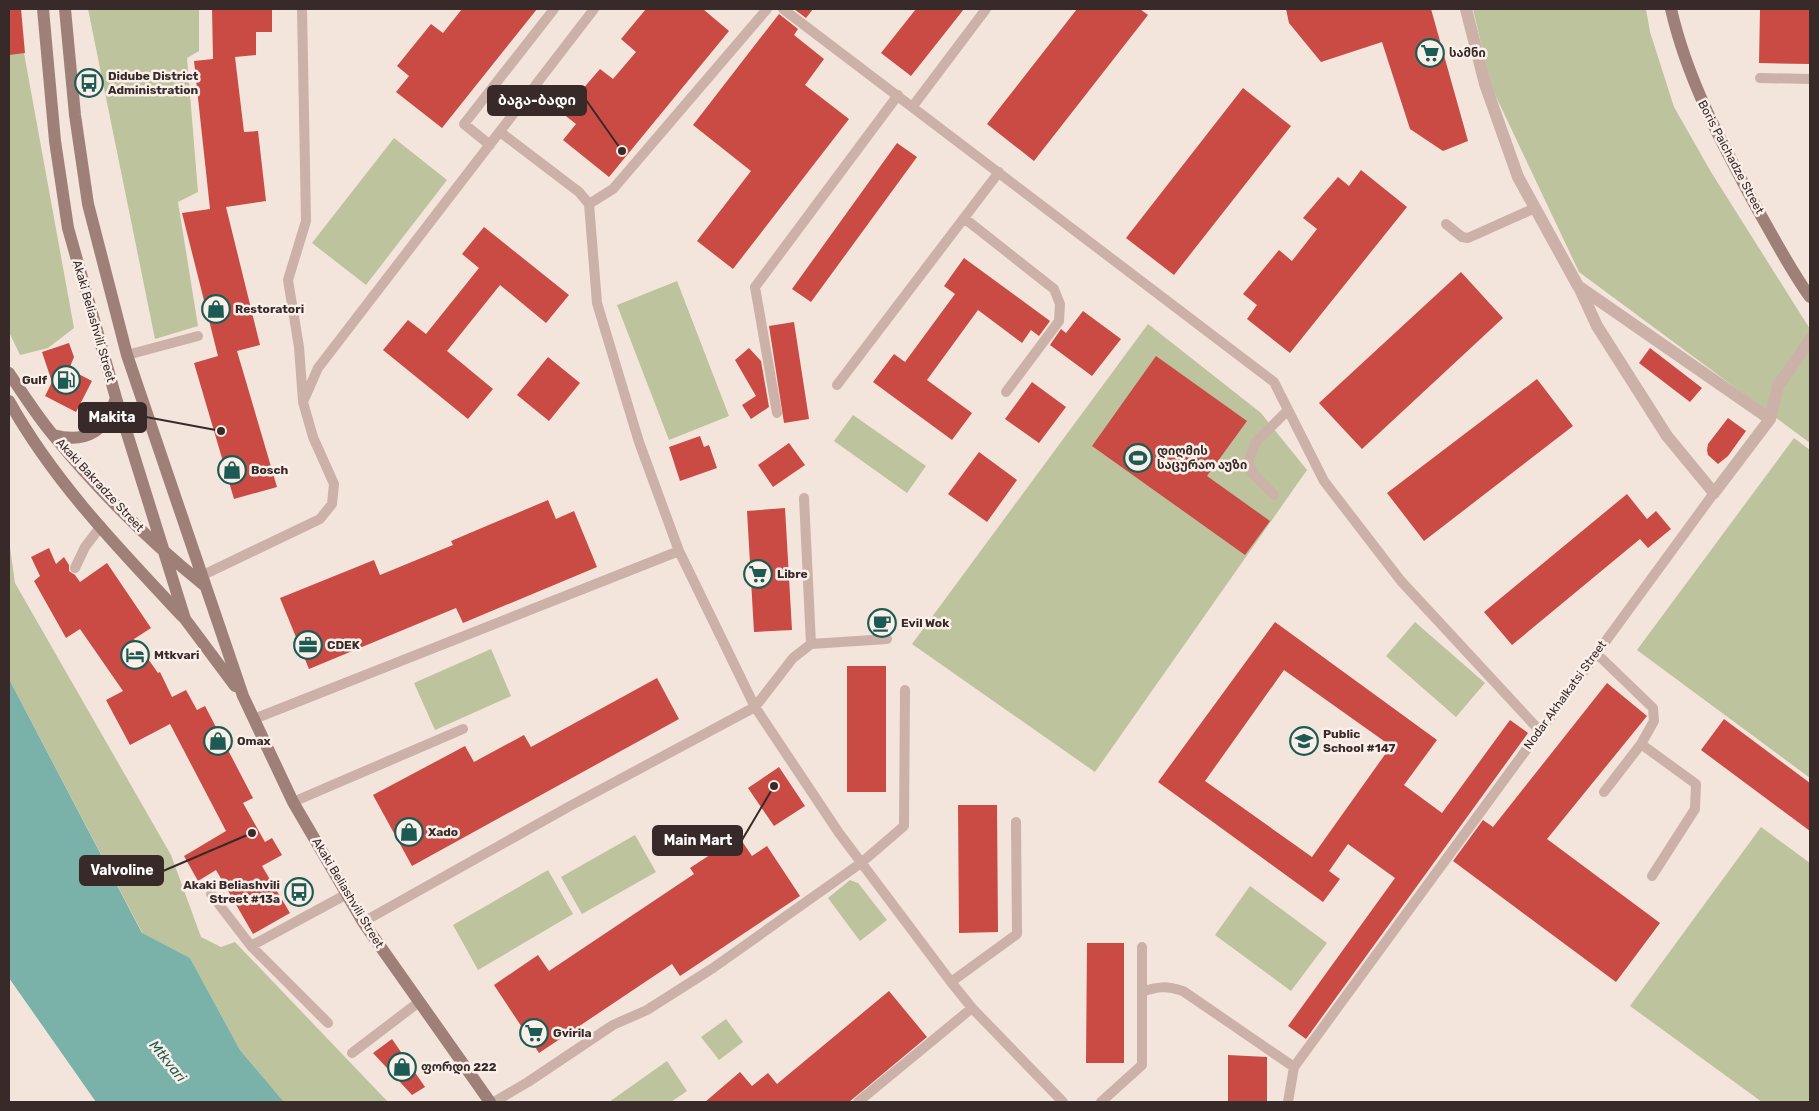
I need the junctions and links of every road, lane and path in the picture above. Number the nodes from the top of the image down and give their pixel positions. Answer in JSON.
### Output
{"nodes":[{"id":1,"x":43,"y":9,"type":"edge"},
{"id":2,"x":65,"y":9,"type":"edge"},
{"id":3,"x":302,"y":9,"type":"edge"},
{"id":4,"x":554,"y":9,"type":"edge"},
{"id":5,"x":594,"y":9,"type":"edge"},
{"id":6,"x":767,"y":9,"type":"edge"},
{"id":7,"x":783,"y":9,"type":"edge"},
{"id":8,"x":986,"y":9,"type":"edge"},
{"id":9,"x":1466,"y":9,"type":"edge"},
{"id":10,"x":1671,"y":9,"type":"edge"},
{"id":11,"x":1760,"y":78,"type":"dead end"},
{"id":12,"x":1810,"y":79,"type":"edge"},
{"id":13,"x":898,"y":95,"type":"junction"},
{"id":14,"x":913,"y":106,"type":"junction"},
{"id":15,"x":500,"y":132,"type":"junction"},
{"id":16,"x":490,"y":145,"type":"junction"},
{"id":17,"x":999,"y":172,"type":"junction"},
{"id":18,"x":589,"y":204,"type":"junction"},
{"id":19,"x":1535,"y":208,"type":"junction"},
{"id":20,"x":964,"y":218,"type":"junction"},
{"id":21,"x":1446,"y":224,"type":"dead end"},
{"id":22,"x":1578,"y":286,"type":"junction"},
{"id":23,"x":1810,"y":297,"type":"edge"},
{"id":24,"x":198,"y":336,"type":"dead end"},
{"id":25,"x":1810,"y":340,"type":"edge"},
{"id":26,"x":127,"y":356,"type":"junction"},
{"id":27,"x":9,"y":373,"type":"edge"},
{"id":28,"x":837,"y":385,"type":"dead end"},
{"id":29,"x":1006,"y":392,"type":"dead end"},
{"id":30,"x":116,"y":398,"type":"junction"},
{"id":31,"x":9,"y":401,"type":"edge"},
{"id":32,"x":303,"y":402,"type":"junction"},
{"id":33,"x":1288,"y":410,"type":"junction"},
{"id":34,"x":777,"y":413,"type":"dead end"},
{"id":35,"x":1770,"y":419,"type":"junction"},
{"id":36,"x":52,"y":434,"type":"junction"},
{"id":37,"x":1714,"y":493,"type":"junction"},
{"id":38,"x":1274,"y":495,"type":"dead end"},
{"id":39,"x":804,"y":498,"type":"dead end"},
{"id":40,"x":101,"y":526,"type":"junction"},
{"id":41,"x":679,"y":552,"type":"junction"},
{"id":42,"x":167,"y":555,"type":"junction"},
{"id":43,"x":76,"y":568,"type":"dead end"},
{"id":44,"x":203,"y":581,"type":"junction"},
{"id":45,"x":185,"y":619,"type":"junction"},
{"id":46,"x":887,"y":639,"type":"dead end"},
{"id":47,"x":811,"y":644,"type":"junction"},
{"id":48,"x":1596,"y":653,"type":"junction"},
{"id":49,"x":905,"y":690,"type":"dead end"},
{"id":50,"x":243,"y":696,"type":"junction"},
{"id":51,"x":755,"y":707,"type":"junction"},
{"id":52,"x":254,"y":719,"type":"junction"},
{"id":53,"x":463,"y":729,"type":"dead end"},
{"id":54,"x":1539,"y":730,"type":"junction"},
{"id":55,"x":1640,"y":744,"type":"junction"},
{"id":56,"x":1604,"y":792,"type":"dead end"},
{"id":57,"x":293,"y":802,"type":"junction"},
{"id":58,"x":1016,"y":822,"type":"dead end"},
{"id":59,"x":862,"y":863,"type":"junction"},
{"id":60,"x":1652,"y":876,"type":"dead end"},
{"id":61,"x":211,"y":894,"type":"dead end"},
{"id":62,"x":347,"y":894,"type":"junction"},
{"id":63,"x":363,"y":922,"type":"junction"},
{"id":64,"x":251,"y":946,"type":"junction"},
{"id":65,"x":1142,"y":947,"type":"dead end"},
{"id":66,"x":951,"y":982,"type":"junction"},
{"id":67,"x":1142,"y":992,"type":"junction"},
{"id":68,"x":419,"y":1002,"type":"junction"},
{"id":69,"x":972,"y":1008,"type":"junction"},
{"id":70,"x":328,"y":1022,"type":"dead end"},
{"id":71,"x":352,"y":1052,"type":"dead end"},
{"id":72,"x":1294,"y":1067,"type":"junction"},
{"id":73,"x":490,"y":1102,"type":"edge"},
{"id":74,"x":494,"y":1102,"type":"edge"},
{"id":75,"x":858,"y":1102,"type":"edge"},
{"id":76,"x":1063,"y":1102,"type":"edge"},
{"id":77,"x":1101,"y":1102,"type":"edge"},
{"id":78,"x":1288,"y":1102,"type":"edge"}],
"edges":[{"from":1,"to":30,"type":"main road","name":"Akaki Beliashvili Street"},
{"from":2,"to":26,"type":"main road","name":"Akaki Beliashvili Street"},
{"from":3,"to":32,"type":"lane"},
{"from":4,"to":16,"type":"lane"},
{"from":5,"to":15,"type":"lane"},
{"from":6,"to":18,"type":"lane"},
{"from":7,"to":13,"type":"lane"},
{"from":8,"to":14,"type":"lane"},
{"from":9,"to":19,"type":"street"},
{"from":10,"to":23,"type":"main road","name":"Boris Paichadze Street"},
{"from":11,"to":12,"type":"lane"},
{"from":13,"to":14,"type":"lane"},
{"from":13,"to":34,"type":"lane"},
{"from":14,"to":17,"type":"lane"},
{"from":15,"to":16,"type":"lane"},
{"from":15,"to":18,"type":"lane"},
{"from":16,"to":32,"type":"lane"},
{"from":17,"to":20,"type":"lane"},
{"from":17,"to":33,"type":"lane"},
{"from":18,"to":41,"type":"lane"},
{"from":19,"to":21,"type":"lane"},
{"from":19,"to":22,"type":"street"},
{"from":20,"to":28,"type":"lane"},
{"from":20,"to":29,"type":"lane"},
{"from":22,"to":35,"type":"street"},
{"from":22,"to":37,"type":"street"},
{"from":24,"to":26,"type":"lane"},
{"from":25,"to":35,"type":"street","name":"Nodar Akhalkatsi Street"},
{"from":26,"to":44,"type":"main road","name":"Akaki Beliashvili Street"},
{"from":27,"to":36,"type":"main road","name":"Akaki Bakradze Street"},
{"from":30,"to":36,"type":"main road"},
{"from":30,"to":42,"type":"main road","name":"Akaki Beliashvili Street"},
{"from":31,"to":40,"type":"main road","name":"Akaki Bakradze Street"},
{"from":32,"to":44,"type":"lane"},
{"from":33,"to":38,"type":"lane"},
{"from":33,"to":54,"type":"lane"},
{"from":35,"to":37,"type":"street","name":"Nodar Akhalkatsi Street"},
{"from":36,"to":42,"type":"main road","name":"Akaki Bakradze Street"},
{"from":37,"to":48,"type":"lane","name":"Nodar Akhalkatsi Street"},
{"from":39,"to":47,"type":"lane"},
{"from":40,"to":43,"type":"lane"},
{"from":40,"to":45,"type":"main road","name":"Akaki Bakradze Street"},
{"from":41,"to":51,"type":"lane"},
{"from":41,"to":52,"type":"lane"},
{"from":42,"to":44,"type":"main road","name":"Akaki Bakradze Street"},
{"from":42,"to":45,"type":"main road","name":"Akaki Beliashvili Street"},
{"from":44,"to":50,"type":"main road","name":"Akaki Beliashvili Street"},
{"from":45,"to":50,"type":"main road","name":"Akaki Beliashvili Street"},
{"from":46,"to":47,"type":"lane"},
{"from":47,"to":51,"type":"lane"},
{"from":48,"to":54,"type":"lane","name":"Nodar Akhalkatsi Street"},
{"from":48,"to":55,"type":"lane"},
{"from":49,"to":59,"type":"lane"},
{"from":50,"to":52,"type":"main road","name":"Akaki Beliashvili Street"},
{"from":51,"to":59,"type":"lane"},
{"from":51,"to":63,"type":"lane"},
{"from":52,"to":57,"type":"main road","name":"Akaki Beliashvili Street"},
{"from":53,"to":57,"type":"lane"},
{"from":54,"to":72,"type":"lane","name":"Nodar Akhalkatsi Street"},
{"from":55,"to":56,"type":"lane"},
{"from":55,"to":60,"type":"lane"},
{"from":57,"to":62,"type":"main road","name":"Akaki Beliashvili Street"},
{"from":58,"to":66,"type":"lane"},
{"from":59,"to":66,"type":"lane"},
{"from":59,"to":74,"type":"lane"},
{"from":61,"to":64,"type":"lane"},
{"from":62,"to":63,"type":"main road","name":"Akaki Beliashvili Street"},
{"from":62,"to":64,"type":"lane"},
{"from":63,"to":68,"type":"main road","name":"Akaki Beliashvili Street"},
{"from":64,"to":70,"type":"lane"},
{"from":65,"to":67,"type":"lane"},
{"from":66,"to":69,"type":"lane"},
{"from":67,"to":72,"type":"lane"},
{"from":67,"to":77,"type":"lane"},
{"from":68,"to":71,"type":"lane"},
{"from":68,"to":73,"type":"main road","name":"Akaki Beliashvili Street"},
{"from":69,"to":75,"type":"lane"},
{"from":69,"to":76,"type":"lane"},
{"from":72,"to":78,"type":"lane"}]}
